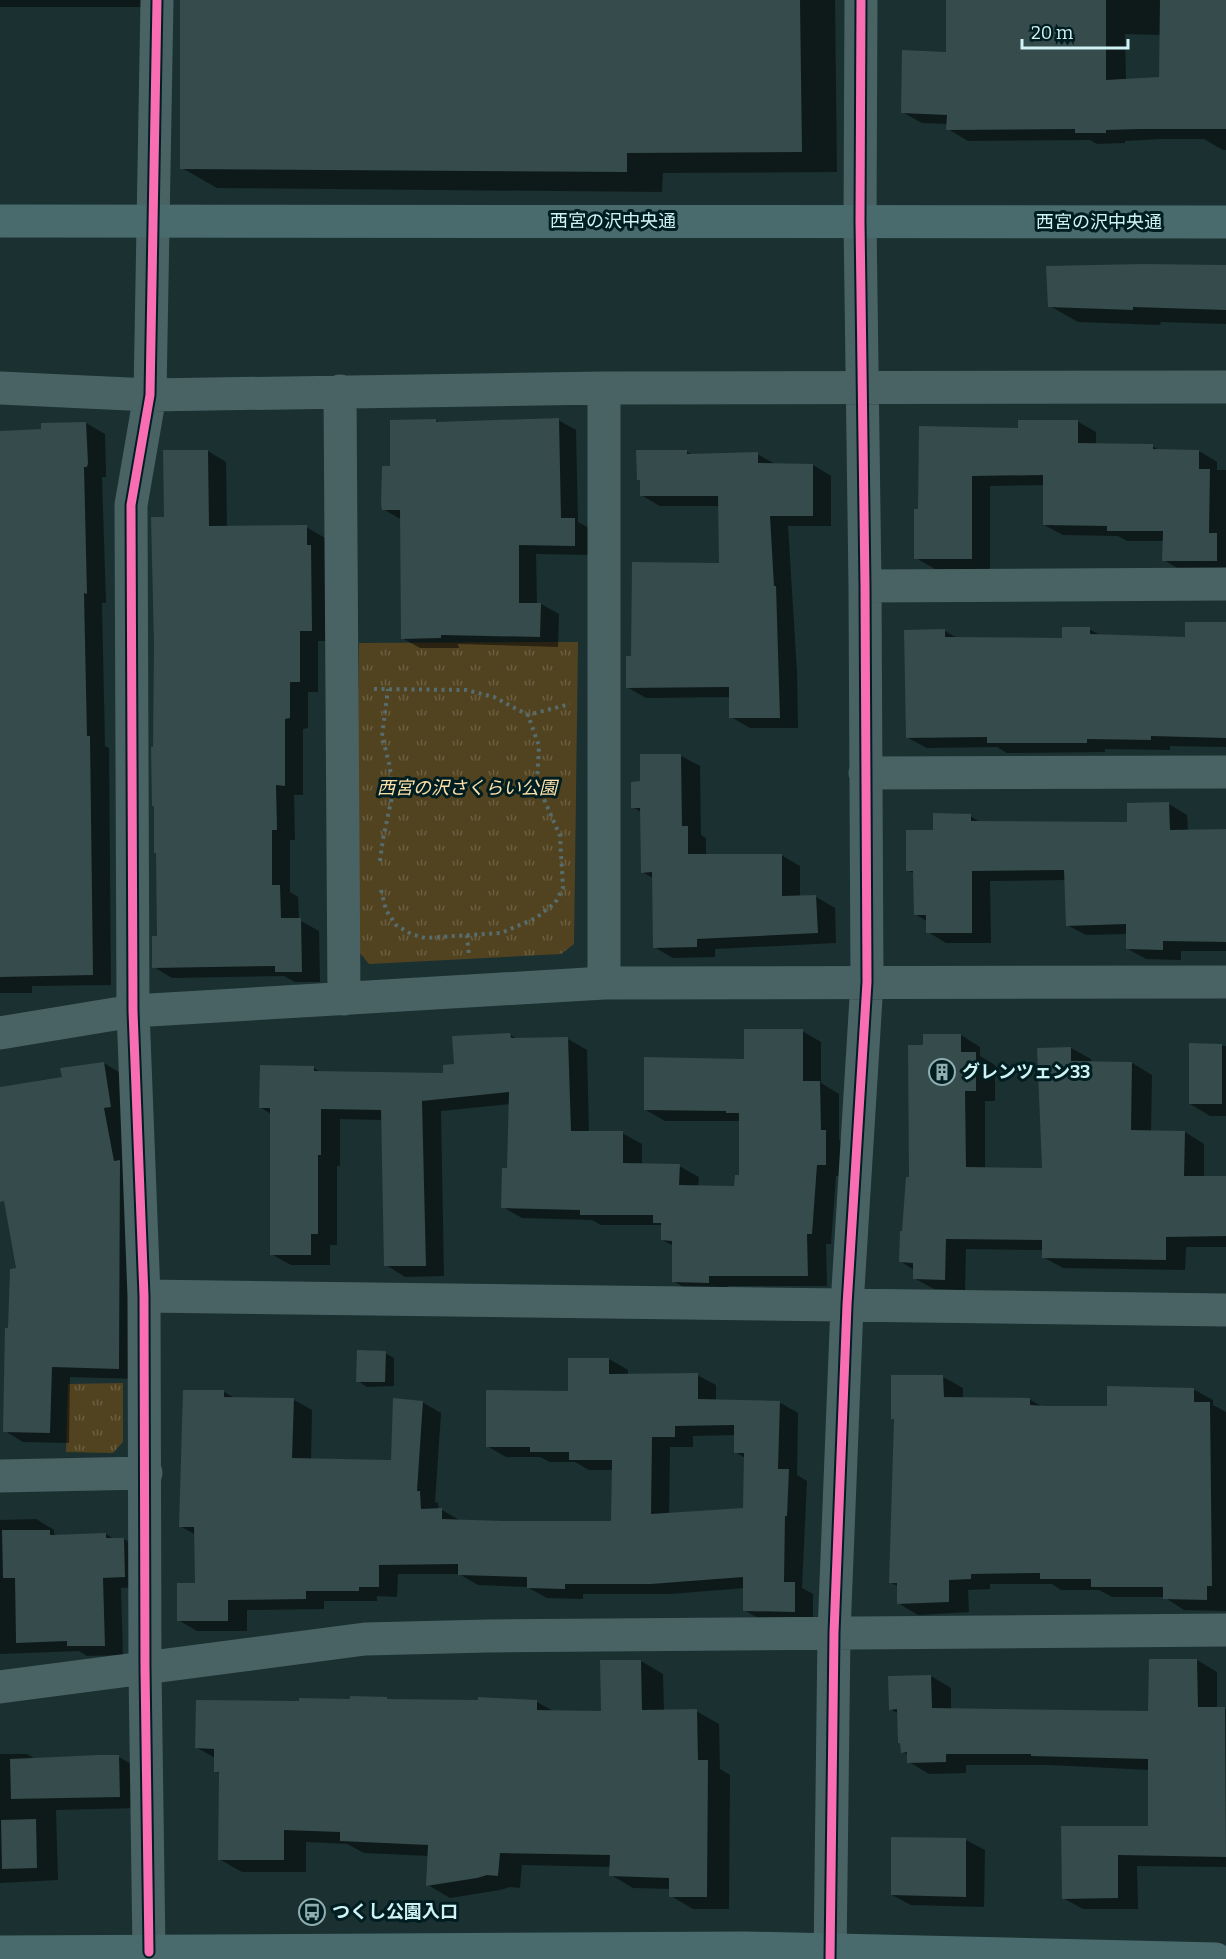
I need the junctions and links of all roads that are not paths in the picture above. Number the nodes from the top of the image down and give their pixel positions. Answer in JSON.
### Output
{"nodes":[{"id":1,"x":157,"y":0,"type":"edge"},
{"id":2,"x":861,"y":0,"type":"edge"},
{"id":3,"x":0,"y":221,"type":"edge"},
{"id":4,"x":860,"y":221,"type":"junction"},
{"id":5,"x":153,"y":222,"type":"junction"},
{"id":6,"x":1226,"y":222,"type":"edge"},
{"id":7,"x":861,"y":387,"type":"junction"},
{"id":8,"x":1226,"y":387,"type":"edge"},
{"id":9,"x":0,"y":388,"type":"edge"},
{"id":10,"x":604,"y":388,"type":"junction"},
{"id":11,"x":340,"y":391,"type":"junction"},
{"id":12,"x":150,"y":395,"type":"junction"},
{"id":13,"x":1226,"y":584,"type":"edge"},
{"id":14,"x":865,"y":586,"type":"junction"},
{"id":15,"x":1226,"y":772,"type":"edge"},
{"id":16,"x":865,"y":773,"type":"junction"},
{"id":17,"x":867,"y":982,"type":"junction"},
{"id":18,"x":1226,"y":982,"type":"edge"},
{"id":19,"x":604,"y":983,"type":"junction"},
{"id":20,"x":344,"y":999,"type":"junction"},
{"id":21,"x":133,"y":1011,"type":"junction"},
{"id":22,"x":0,"y":1033,"type":"edge"},
{"id":23,"x":144,"y":1296,"type":"junction"},
{"id":24,"x":847,"y":1305,"type":"junction"},
{"id":25,"x":1226,"y":1310,"type":"edge"},
{"id":26,"x":146,"y":1473,"type":"junction"},
{"id":27,"x":0,"y":1476,"type":"edge"},
{"id":28,"x":1226,"y":1630,"type":"edge"},
{"id":29,"x":834,"y":1633,"type":"junction"},
{"id":30,"x":145,"y":1668,"type":"junction"},
{"id":31,"x":0,"y":1687,"type":"edge"},
{"id":32,"x":0,"y":1952,"type":"edge"},
{"id":33,"x":149,"y":1952,"type":"junction"},
{"id":34,"x":830,"y":1954,"type":"edge"},
{"id":35,"x":1216,"y":1959,"type":"edge"}],
"edges":[{"from":1,"to":5,"type":"street"},
{"from":2,"to":4,"type":"street"},
{"from":3,"to":5,"type":"street","name":"西宮の沢中央通"},
{"from":4,"to":5,"type":"street","name":"西宮の沢中央通"},
{"from":4,"to":6,"type":"street","name":"西宮の沢中央通"},
{"from":4,"to":7,"type":"street"},
{"from":5,"to":12,"type":"street"},
{"from":7,"to":8,"type":"street"},
{"from":7,"to":10,"type":"street"},
{"from":7,"to":14,"type":"street"},
{"from":9,"to":12,"type":"street"},
{"from":10,"to":11,"type":"street"},
{"from":10,"to":19,"type":"street"},
{"from":11,"to":12,"type":"street"},
{"from":11,"to":20,"type":"street"},
{"from":12,"to":21,"type":"street"},
{"from":13,"to":14,"type":"street"},
{"from":14,"to":16,"type":"street"},
{"from":15,"to":16,"type":"street"},
{"from":16,"to":17,"type":"street"},
{"from":17,"to":18,"type":"street"},
{"from":17,"to":19,"type":"street"},
{"from":17,"to":24,"type":"street"},
{"from":19,"to":20,"type":"street"},
{"from":20,"to":21,"type":"street"},
{"from":21,"to":22,"type":"street"},
{"from":21,"to":23,"type":"street"},
{"from":23,"to":24,"type":"street"},
{"from":23,"to":26,"type":"street"},
{"from":24,"to":25,"type":"street"},
{"from":24,"to":29,"type":"street"},
{"from":26,"to":27,"type":"street"},
{"from":26,"to":30,"type":"street"},
{"from":28,"to":29,"type":"street"},
{"from":29,"to":30,"type":"street"},
{"from":29,"to":34,"type":"street"},
{"from":30,"to":31,"type":"street"},
{"from":30,"to":33,"type":"street"},
{"from":32,"to":33,"type":"street"},
{"from":33,"to":34,"type":"street"},
{"from":34,"to":35,"type":"street"}]}
